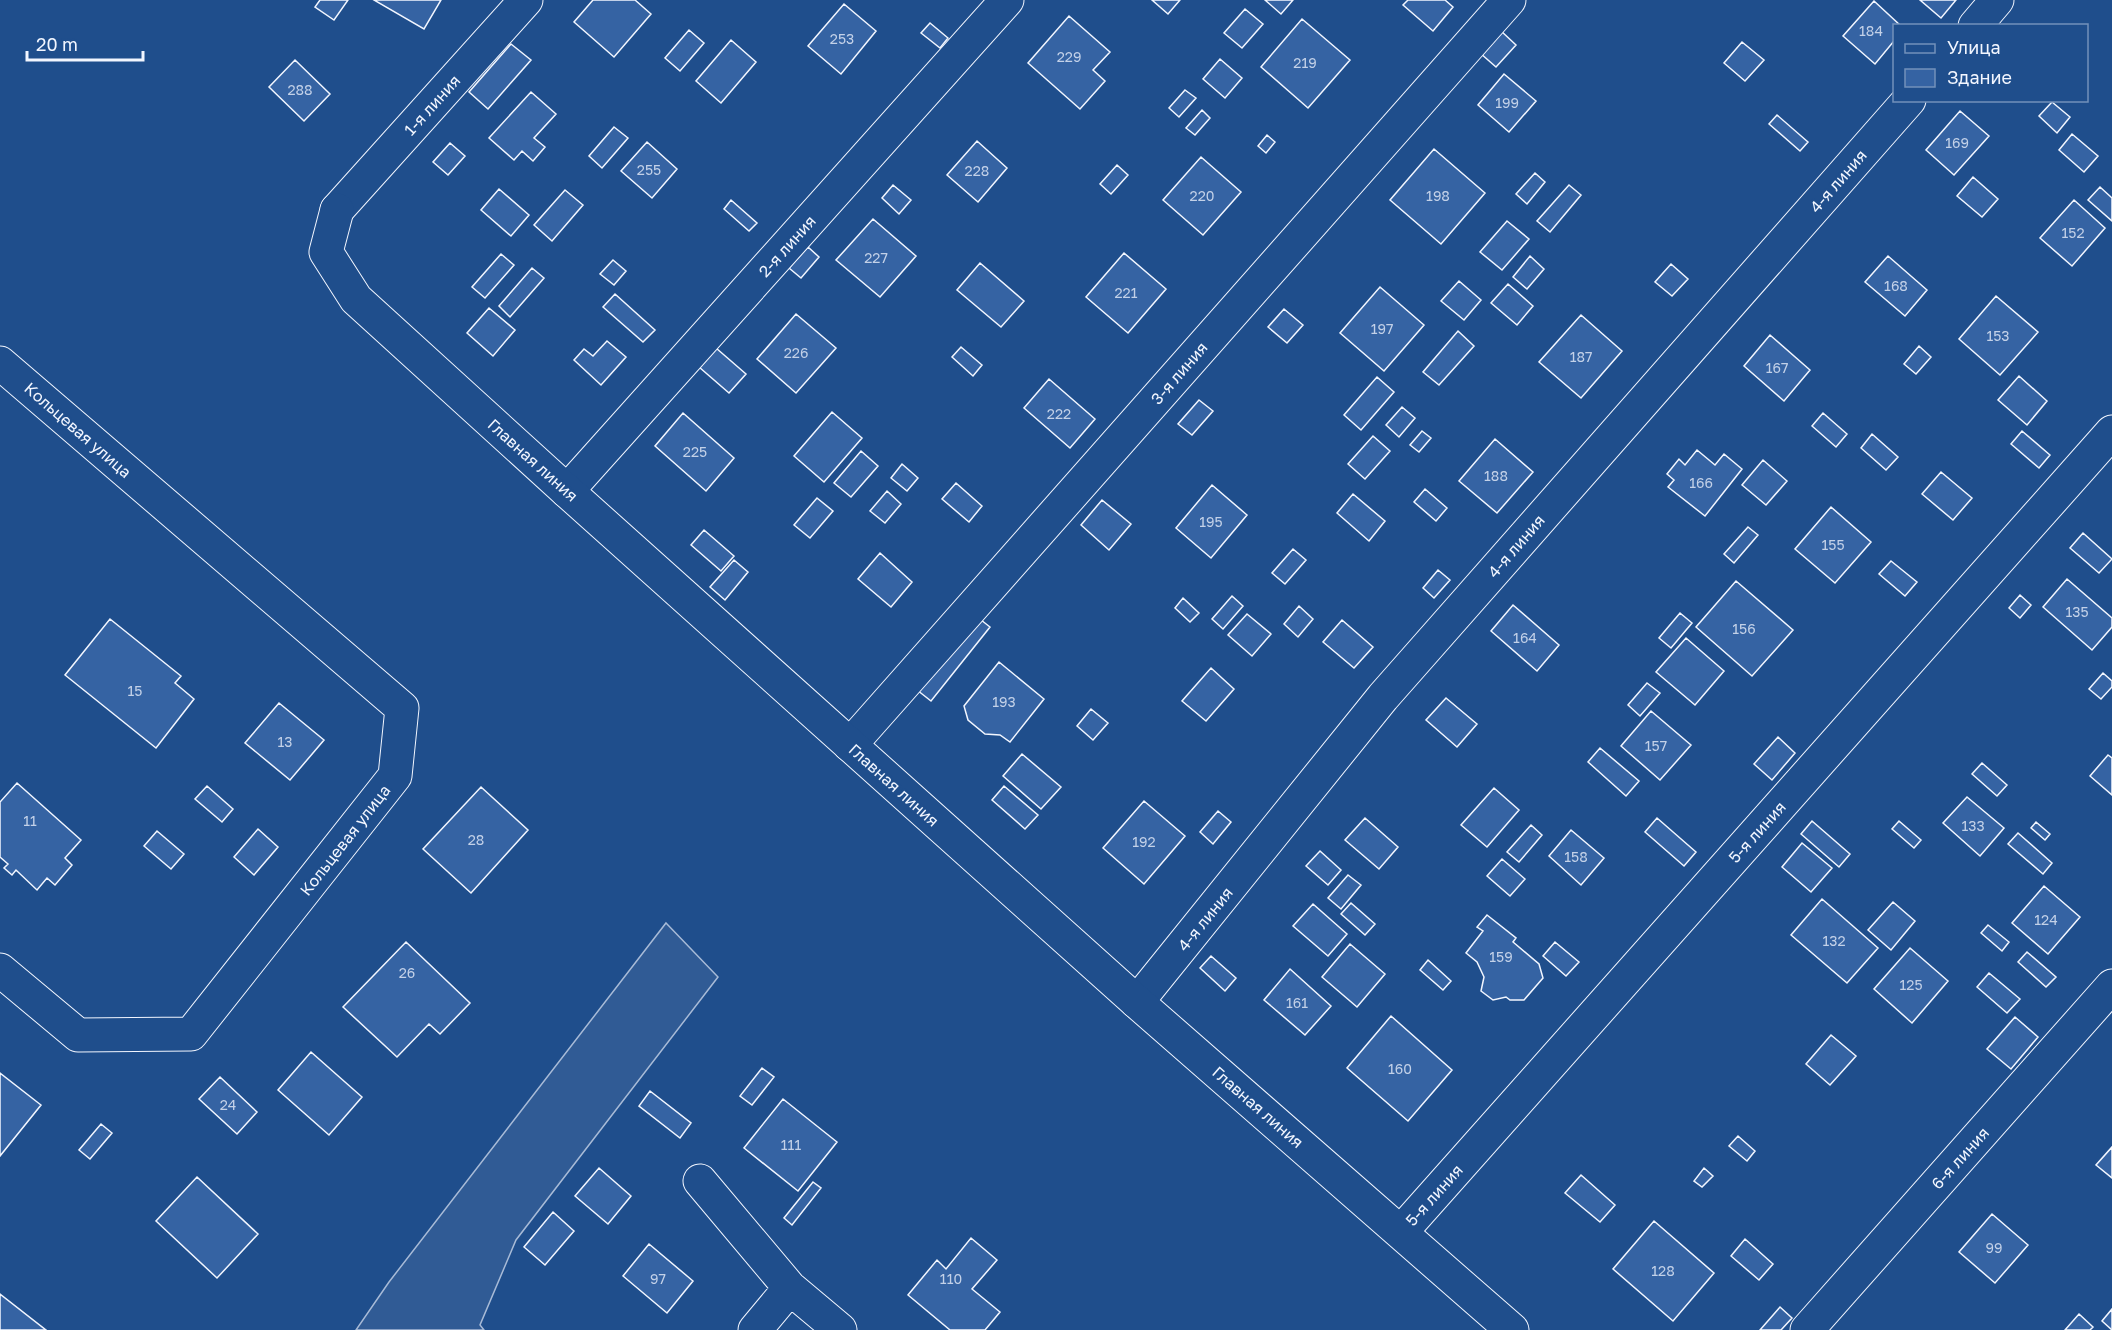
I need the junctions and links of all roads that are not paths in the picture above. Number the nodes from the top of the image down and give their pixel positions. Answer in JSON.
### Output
{"nodes":[{"id":1,"x":526,"y":0,"type":"edge"},
{"id":2,"x":1007,"y":0,"type":"edge"},
{"id":3,"x":1509,"y":0,"type":"edge"},
{"id":4,"x":1997,"y":0,"type":"edge"},
{"id":5,"x":1977,"y":24,"type":"edge"},
{"id":6,"x":1907,"y":102,"type":"edge"},
{"id":7,"x":337,"y":210,"type":"joint"},
{"id":8,"x":0,"y":363,"type":"edge"},
{"id":9,"x":2112,"y":432,"type":"edge"},
{"id":10,"x":567,"y":491,"type":"junction"},
{"id":11,"x":850,"y":745,"type":"junction"},
{"id":12,"x":0,"y":970,"type":"edge"},
{"id":13,"x":2112,"y":987,"type":"edge"},
{"id":14,"x":1137,"y":1002,"type":"junction"},
{"id":15,"x":700,"y":1181,"type":"dead end"},
{"id":16,"x":1401,"y":1232,"type":"junction"},
{"id":17,"x":790,"y":1288,"type":"junction"},
{"id":18,"x":755,"y":1330,"type":"edge"},
{"id":19,"x":840,"y":1330,"type":"edge"},
{"id":20,"x":1512,"y":1330,"type":"edge"},
{"id":21,"x":1808,"y":1330,"type":"edge"}],
"edges":[{"from":1,"to":7,"type":"street","name":"1-я линия"},
{"from":2,"to":10,"type":"street","name":"2-я линия"},
{"from":3,"to":11,"type":"street","name":"3-я линия"},
{"from":4,"to":5,"type":"street"},
{"from":6,"to":14,"type":"street","name":"4-я линия"},
{"from":7,"to":10,"type":"street","name":"Главная линия"},
{"from":8,"to":12,"type":"street","name":"Кольцевая улица"},
{"from":9,"to":16,"type":"street","name":"5-я линия"},
{"from":10,"to":11,"type":"street","name":"Главная линия"},
{"from":11,"to":14,"type":"street","name":"Главная линия"},
{"from":13,"to":21,"type":"street","name":"6-я линия"},
{"from":14,"to":16,"type":"street","name":"Главная линия"},
{"from":15,"to":17,"type":"street"},
{"from":16,"to":20,"type":"street","name":"Главная линия"},
{"from":17,"to":18,"type":"street"},
{"from":17,"to":19,"type":"street"}]}
